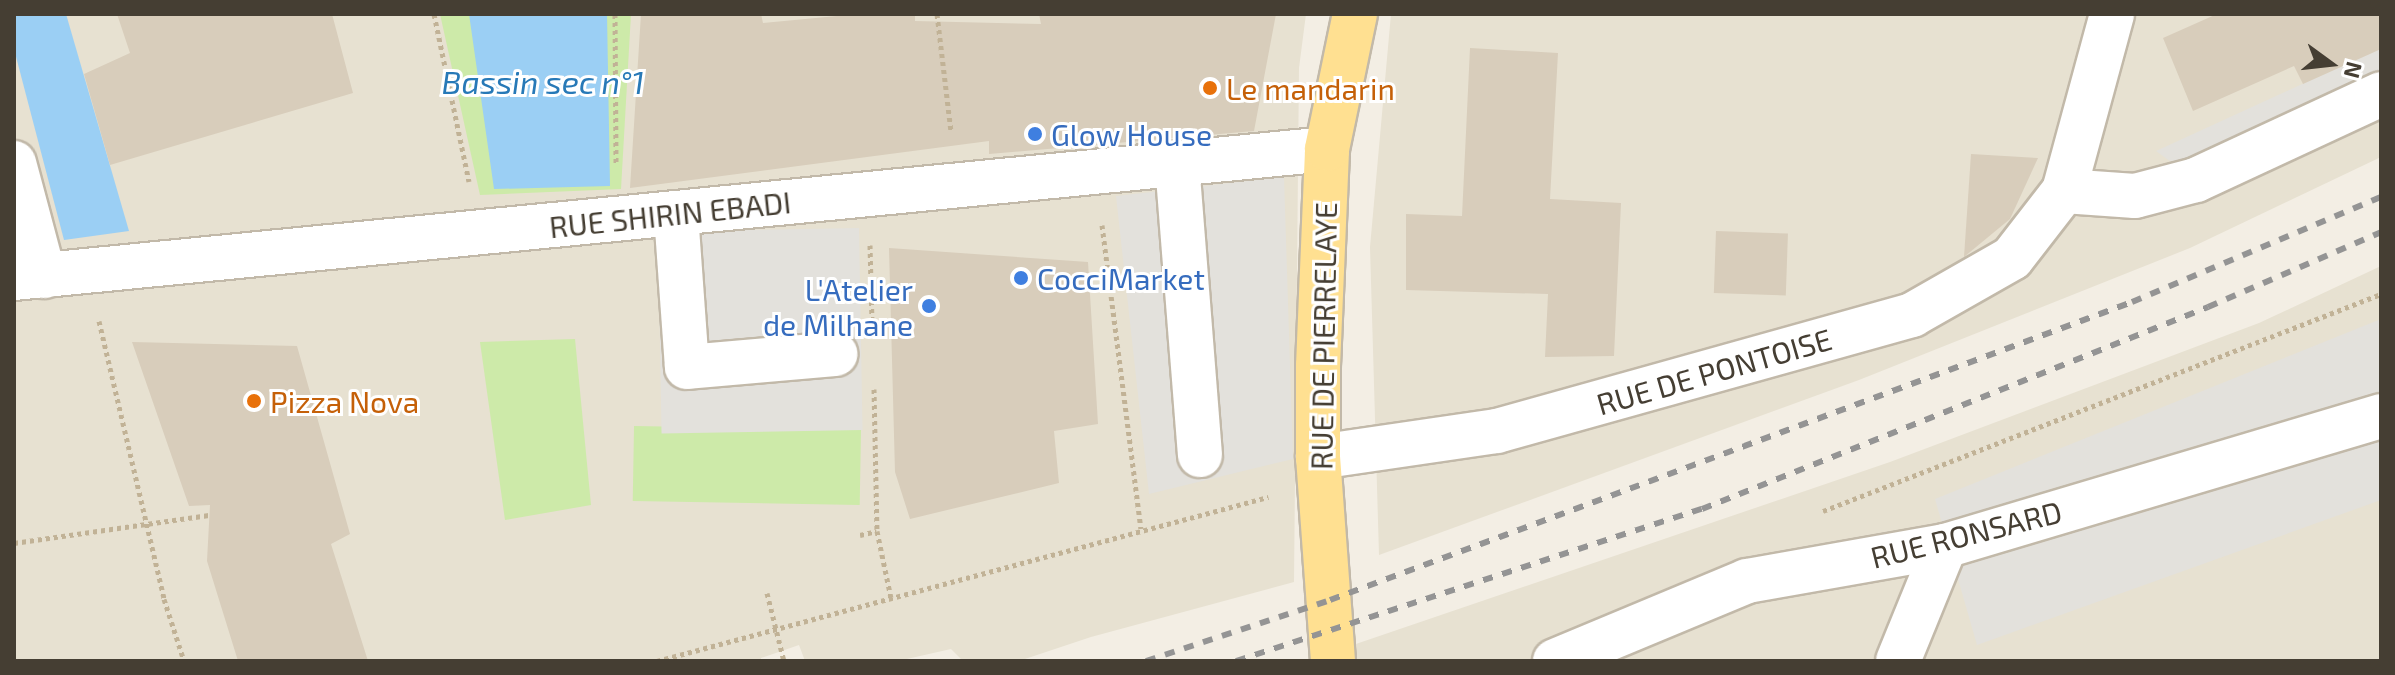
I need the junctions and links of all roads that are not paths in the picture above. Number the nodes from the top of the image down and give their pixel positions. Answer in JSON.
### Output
{"nodes":[{"id":1,"x":1355,"y":14,"type":"edge"},
{"id":2,"x":2112,"y":14,"type":"edge"},
{"id":3,"x":2381,"y":94,"type":"edge"},
{"id":4,"x":1327,"y":149,"type":"junction"},
{"id":5,"x":14,"y":163,"type":"edge"},
{"id":6,"x":1177,"y":163,"type":"junction"},
{"id":7,"x":2064,"y":191,"type":"junction"},
{"id":8,"x":676,"y":214,"type":"junction"},
{"id":9,"x":29,"y":277,"type":"edge"},
{"id":10,"x":835,"y":354,"type":"dead end"},
{"id":11,"x":2381,"y":416,"type":"edge"},
{"id":12,"x":1200,"y":455,"type":"dead end"},
{"id":13,"x":1319,"y":472,"type":"junction"},
{"id":14,"x":1945,"y":546,"type":"junction"},
{"id":15,"x":1597,"y":653,"type":"edge"},
{"id":16,"x":1333,"y":661,"type":"edge"},
{"id":17,"x":1555,"y":661,"type":"edge"},
{"id":18,"x":1898,"y":661,"type":"edge"}],
"edges":[{"from":1,"to":4,"type":"main road","name":"RUE DE PIERRELAYE"},
{"from":2,"to":7,"type":"street"},
{"from":3,"to":7,"type":"street"},
{"from":4,"to":6,"type":"street","name":"RUE SHIRIN EBADI"},
{"from":4,"to":13,"type":"main road","name":"RUE DE PIERRELAYE"},
{"from":5,"to":9,"type":"street"},
{"from":6,"to":8,"type":"street","name":"RUE SHIRIN EBADI"},
{"from":6,"to":12,"type":"street"},
{"from":7,"to":13,"type":"street","name":"RUE DE PONTOISE"},
{"from":8,"to":9,"type":"street","name":"RUE SHIRIN EBADI"},
{"from":8,"to":10,"type":"street"},
{"from":11,"to":14,"type":"street","name":"RUE RONSARD"},
{"from":13,"to":16,"type":"main road","name":"RUE DE PIERRELAYE"},
{"from":14,"to":15,"type":"street","name":"RUE RONSARD"},
{"from":14,"to":18,"type":"street"},
{"from":15,"to":17,"type":"street","name":"RUE RONSARD"}]}
